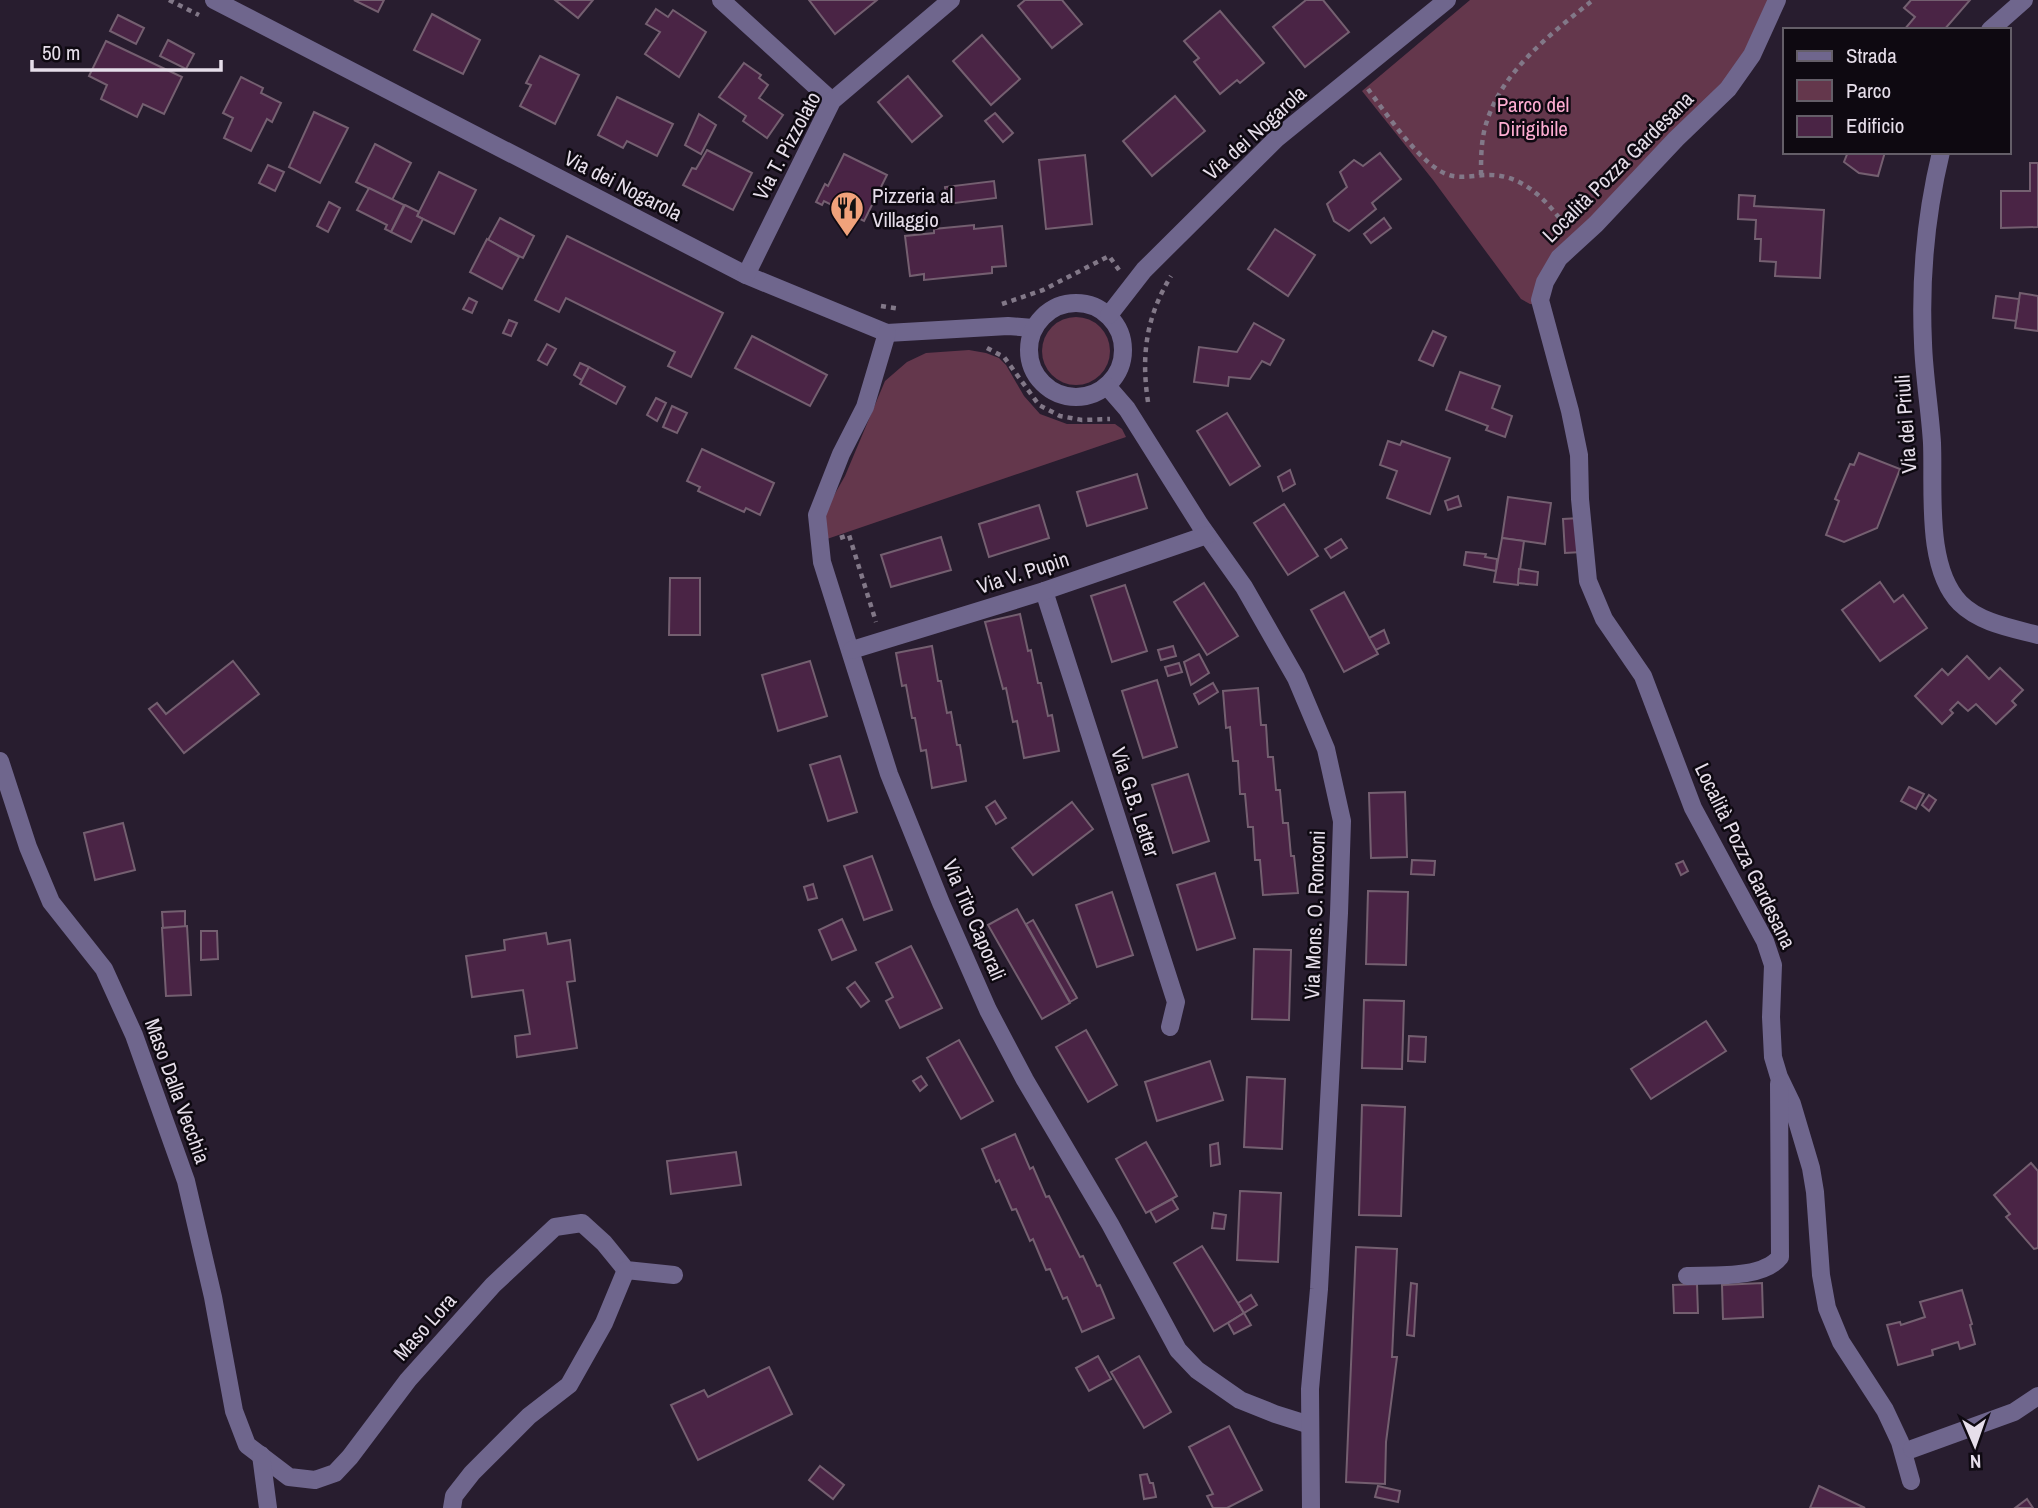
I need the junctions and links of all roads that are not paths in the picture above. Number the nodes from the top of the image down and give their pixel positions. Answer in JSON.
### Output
{"nodes":[{"id":1,"x":214,"y":0,"type":"edge"},
{"id":2,"x":720,"y":0,"type":"edge"},
{"id":3,"x":951,"y":0,"type":"edge"},
{"id":4,"x":1447,"y":0,"type":"edge"},
{"id":5,"x":1777,"y":0,"type":"edge"},
{"id":6,"x":2024,"y":0,"type":"edge"},
{"id":7,"x":1992,"y":28,"type":"edge"},
{"id":8,"x":832,"y":102,"type":"junction"},
{"id":9,"x":1941,"y":154,"type":"edge"},
{"id":10,"x":746,"y":275,"type":"junction"},
{"id":11,"x":1109,"y":315,"type":"junction"},
{"id":12,"x":1033,"y":328,"type":"junction"},
{"id":13,"x":887,"y":333,"type":"junction"},
{"id":14,"x":1107,"y":386,"type":"junction"},
{"id":15,"x":1207,"y":535,"type":"junction"},
{"id":16,"x":1044,"y":591,"type":"junction"},
{"id":17,"x":2038,"y":635,"type":"edge"},
{"id":18,"x":852,"y":650,"type":"junction"},
{"id":19,"x":0,"y":761,"type":"edge"},
{"id":20,"x":1170,"y":1027,"type":"dead end"},
{"id":21,"x":1779,"y":1077,"type":"junction"},
{"id":22,"x":626,"y":1270,"type":"junction"},
{"id":23,"x":674,"y":1275,"type":"dead end"},
{"id":24,"x":1687,"y":1276,"type":"dead end"},
{"id":25,"x":2038,"y":1396,"type":"edge"},
{"id":26,"x":1310,"y":1424,"type":"junction"},
{"id":27,"x":1912,"y":1450,"type":"dead end"},
{"id":28,"x":261,"y":1455,"type":"junction"},
{"id":29,"x":1911,"y":1481,"type":"dead end"},
{"id":30,"x":268,"y":1508,"type":"edge"},
{"id":31,"x":452,"y":1508,"type":"edge"},
{"id":32,"x":1311,"y":1508,"type":"edge"}],
"edges":[{"from":1,"to":10,"type":"street","name":"Via dei Nogarola"},
{"from":2,"to":8,"type":"street"},
{"from":3,"to":8,"type":"street","name":"Via T. Pizzolato"},
{"from":4,"to":11,"type":"street","name":"Via dei Nogarola"},
{"from":5,"to":21,"type":"street","name":"Località Pozza Gardesana"},
{"from":6,"to":7,"type":"street"},
{"from":8,"to":10,"type":"street","name":"Via T. Pizzolato"},
{"from":9,"to":17,"type":"street","name":"Via dei Priuli"},
{"from":10,"to":13,"type":"street","name":"Via dei Nogarola"},
{"from":11,"to":12,"type":"street"},
{"from":11,"to":14,"type":"street"},
{"from":12,"to":13,"type":"street","name":"Via dei Nogarola"},
{"from":12,"to":14,"type":"street"},
{"from":13,"to":18,"type":"street","name":"Via Tito Caporali"},
{"from":14,"to":15,"type":"street","name":"Via Mons. O. Ronconi"},
{"from":15,"to":16,"type":"street","name":"Via V. Pupin"},
{"from":15,"to":26,"type":"street","name":"Via Mons. O. Ronconi"},
{"from":16,"to":18,"type":"street","name":"Via V. Pupin"},
{"from":16,"to":20,"type":"street","name":"Via G.B. Letter"},
{"from":18,"to":26,"type":"street","name":"Via Tito Caporali"},
{"from":19,"to":28,"type":"street","name":"Maso Dalla Vecchia"},
{"from":21,"to":24,"type":"street"},
{"from":21,"to":29,"type":"street","name":"Località Pozza Gardesana"},
{"from":22,"to":23,"type":"street"},
{"from":22,"to":28,"type":"street","name":"Maso Lora"},
{"from":22,"to":31,"type":"street"},
{"from":25,"to":27,"type":"street"},
{"from":26,"to":32,"type":"street","name":"Via Mons. O. Ronconi"},
{"from":28,"to":30,"type":"street"}]}
